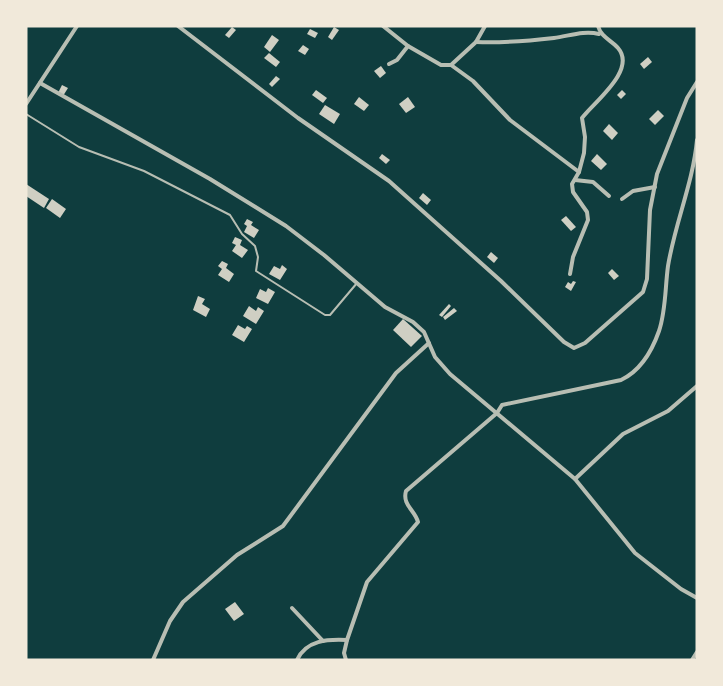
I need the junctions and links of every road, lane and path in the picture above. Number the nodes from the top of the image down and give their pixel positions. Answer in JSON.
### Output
{"nodes":[{"id":1,"x":77,"y":26,"type":"edge"},
{"id":2,"x":178,"y":26,"type":"edge"},
{"id":3,"x":383,"y":26,"type":"edge"},
{"id":4,"x":485,"y":26,"type":"edge"},
{"id":5,"x":598,"y":26,"type":"edge"},
{"id":6,"x":599,"y":34,"type":"junction"},
{"id":7,"x":476,"y":42,"type":"junction"},
{"id":8,"x":408,"y":46,"type":"junction"},
{"id":9,"x":389,"y":64,"type":"dead end"},
{"id":10,"x":451,"y":64,"type":"junction"},
{"id":11,"x":697,"y":82,"type":"edge"},
{"id":12,"x":40,"y":84,"type":"junction"},
{"id":13,"x":26,"y":104,"type":"edge"},
{"id":14,"x":26,"y":114,"type":"edge"},
{"id":15,"x":697,"y":140,"type":"edge"},
{"id":16,"x":579,"y":172,"type":"junction"},
{"id":17,"x":575,"y":180,"type":"junction"},
{"id":18,"x":655,"y":187,"type":"junction"},
{"id":19,"x":609,"y":196,"type":"dead end"},
{"id":20,"x":622,"y":200,"type":"dead end"},
{"id":21,"x":570,"y":274,"type":"dead end"},
{"id":22,"x":357,"y":283,"type":"junction"},
{"id":23,"x":429,"y":343,"type":"junction"},
{"id":24,"x":697,"y":386,"type":"edge"},
{"id":25,"x":497,"y":413,"type":"junction"},
{"id":26,"x":575,"y":479,"type":"junction"},
{"id":27,"x":697,"y":598,"type":"edge"},
{"id":28,"x":292,"y":608,"type":"dead end"},
{"id":29,"x":347,"y":640,"type":"junction"},
{"id":30,"x":323,"y":641,"type":"junction"},
{"id":31,"x":697,"y":652,"type":"edge"},
{"id":32,"x":153,"y":660,"type":"edge"},
{"id":33,"x":297,"y":660,"type":"edge"},
{"id":34,"x":346,"y":660,"type":"edge"},
{"id":35,"x":692,"y":660,"type":"edge"}],
"edges":[{"from":1,"to":12,"type":"street"},
{"from":2,"to":18,"type":"street"},
{"from":3,"to":8,"type":"street"},
{"from":4,"to":7,"type":"street"},
{"from":5,"to":6,"type":"street"},
{"from":6,"to":7,"type":"street"},
{"from":6,"to":16,"type":"street"},
{"from":7,"to":10,"type":"street"},
{"from":8,"to":9,"type":"street"},
{"from":8,"to":10,"type":"street"},
{"from":10,"to":16,"type":"street"},
{"from":11,"to":18,"type":"street"},
{"from":12,"to":13,"type":"street"},
{"from":12,"to":22,"type":"street"},
{"from":14,"to":22,"type":"lane"},
{"from":15,"to":25,"type":"street"},
{"from":16,"to":17,"type":"street"},
{"from":17,"to":19,"type":"street"},
{"from":17,"to":21,"type":"street"},
{"from":18,"to":20,"type":"street"},
{"from":22,"to":23,"type":"street"},
{"from":23,"to":25,"type":"street"},
{"from":23,"to":32,"type":"street"},
{"from":24,"to":26,"type":"street"},
{"from":25,"to":26,"type":"street"},
{"from":25,"to":29,"type":"street"},
{"from":26,"to":27,"type":"street"},
{"from":28,"to":30,"type":"street"},
{"from":29,"to":30,"type":"street"},
{"from":29,"to":34,"type":"street"},
{"from":30,"to":33,"type":"street"},
{"from":31,"to":35,"type":"street"}]}
